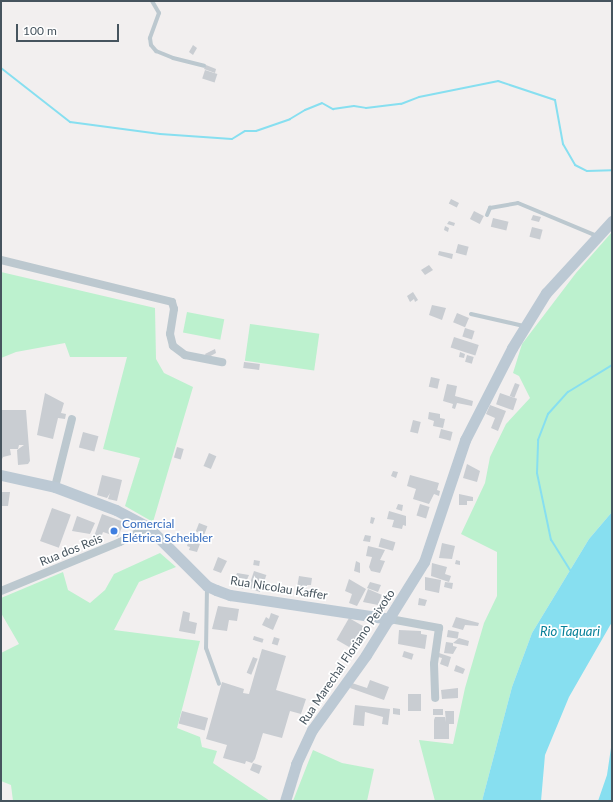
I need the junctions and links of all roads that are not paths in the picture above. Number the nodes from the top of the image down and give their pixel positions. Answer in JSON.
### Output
{"nodes":[{"id":1,"x":152,"y":1,"type":"edge"},
{"id":2,"x":204,"y":66,"type":"dead end"},
{"id":3,"x":487,"y":215,"type":"dead end"},
{"id":4,"x":612,"y":221,"type":"edge"},
{"id":5,"x":597,"y":236,"type":"junction"},
{"id":6,"x":1,"y":260,"type":"edge"},
{"id":7,"x":471,"y":314,"type":"dead end"},
{"id":8,"x":525,"y":326,"type":"junction"},
{"id":9,"x":222,"y":362,"type":"dead end"},
{"id":10,"x":72,"y":419,"type":"dead end"},
{"id":11,"x":1,"y":475,"type":"edge"},
{"id":12,"x":55,"y":487,"type":"junction"},
{"id":13,"x":148,"y":527,"type":"junction"},
{"id":14,"x":207,"y":586,"type":"junction"},
{"id":15,"x":1,"y":591,"type":"edge"},
{"id":16,"x":390,"y":619,"type":"junction"},
{"id":17,"x":218,"y":684,"type":"dead end"},
{"id":18,"x":435,"y":698,"type":"dead end"},
{"id":19,"x":284,"y":801,"type":"edge"}],
"edges":[{"from":1,"to":2,"type":"lane"},
{"from":3,"to":5,"type":"lane"},
{"from":4,"to":5,"type":"main road","name":"Rua Marechal Floriano Peixoto"},
{"from":5,"to":8,"type":"main road","name":"Rua Marechal Floriano Peixoto"},
{"from":6,"to":9,"type":"street"},
{"from":7,"to":8,"type":"lane"},
{"from":8,"to":16,"type":"main road","name":"Rua Marechal Floriano Peixoto"},
{"from":10,"to":12,"type":"street"},
{"from":11,"to":12,"type":"main road","name":"Rua Nicolau Kaffer"},
{"from":12,"to":13,"type":"main road","name":"Rua Nicolau Kaffer"},
{"from":13,"to":14,"type":"main road","name":"Rua Nicolau Kaffer"},
{"from":13,"to":15,"type":"street","name":"Rua dos Reis"},
{"from":14,"to":16,"type":"main road","name":"Rua Nicolau Kaffer"},
{"from":14,"to":17,"type":"lane"},
{"from":16,"to":18,"type":"street","name":"Rua Nicolau Kaffer"},
{"from":16,"to":19,"type":"main road","name":"Rua Marechal Floriano Peixoto"}]}
